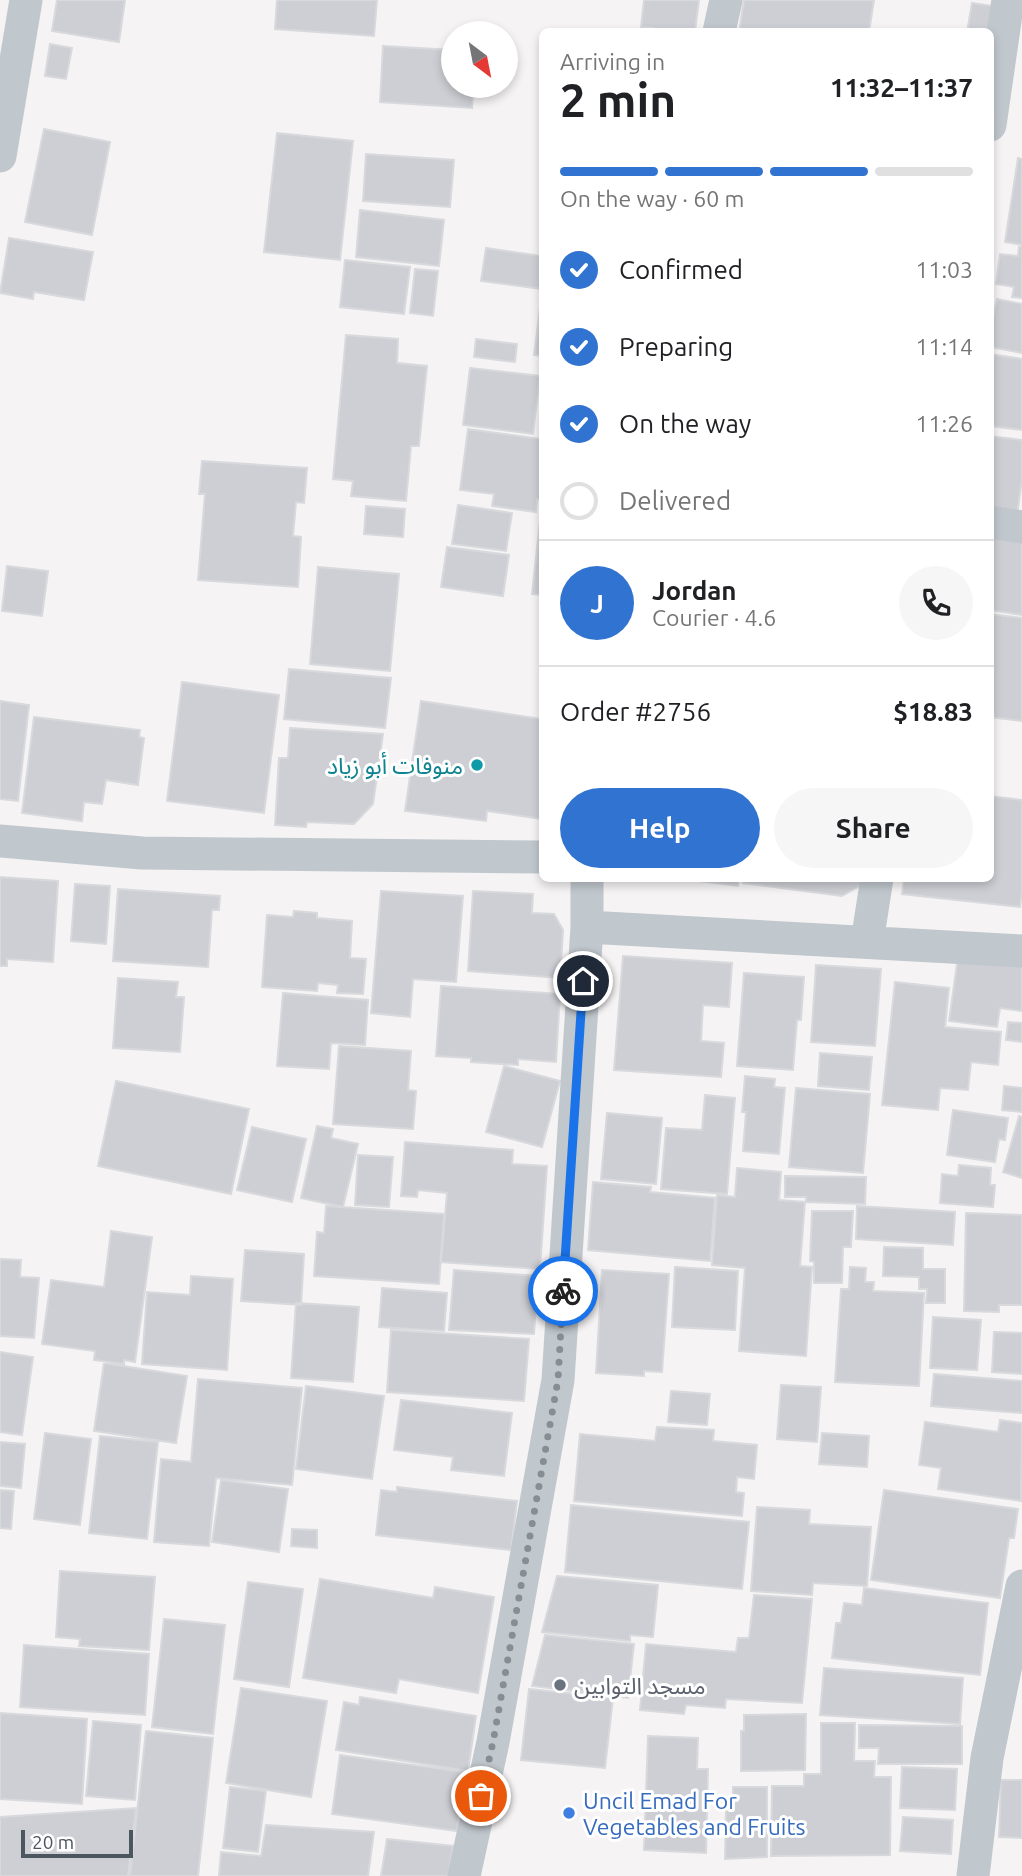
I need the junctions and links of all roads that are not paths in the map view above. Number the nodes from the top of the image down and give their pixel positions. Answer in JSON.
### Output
{"nodes":[{"id":1,"x":26,"y":0,"type":"edge"},
{"id":2,"x":726,"y":0,"type":"edge"},
{"id":3,"x":1008,"y":0,"type":"edge"},
{"id":4,"x":720,"y":28,"type":"edge"},
{"id":5,"x":994,"y":97,"type":"edge"},
{"id":6,"x":0,"y":156,"type":"edge"},
{"id":7,"x":994,"y":523,"type":"edge"},
{"id":8,"x":1022,"y":527,"type":"edge"},
{"id":9,"x":0,"y":841,"type":"edge"},
{"id":10,"x":539,"y":857,"type":"edge"},
{"id":11,"x":587,"y":882,"type":"edge"},
{"id":12,"x":876,"y":882,"type":"edge"},
{"id":13,"x":587,"y":928,"type":"junction"},
{"id":14,"x":867,"y":942,"type":"junction"},
{"id":15,"x":1022,"y":951,"type":"edge"},
{"id":16,"x":1022,"y":1586,"type":"edge"},
{"id":17,"x":464,"y":1876,"type":"edge"},
{"id":18,"x":973,"y":1876,"type":"edge"}],
"edges":[{"from":1,"to":6,"type":"street"},
{"from":2,"to":4,"type":"street"},
{"from":3,"to":5,"type":"street"},
{"from":7,"to":8,"type":"street"},
{"from":9,"to":10,"type":"street"},
{"from":11,"to":13,"type":"street"},
{"from":12,"to":14,"type":"street"},
{"from":13,"to":14,"type":"street"},
{"from":13,"to":17,"type":"street"},
{"from":14,"to":15,"type":"street"},
{"from":16,"to":18,"type":"street"}]}
